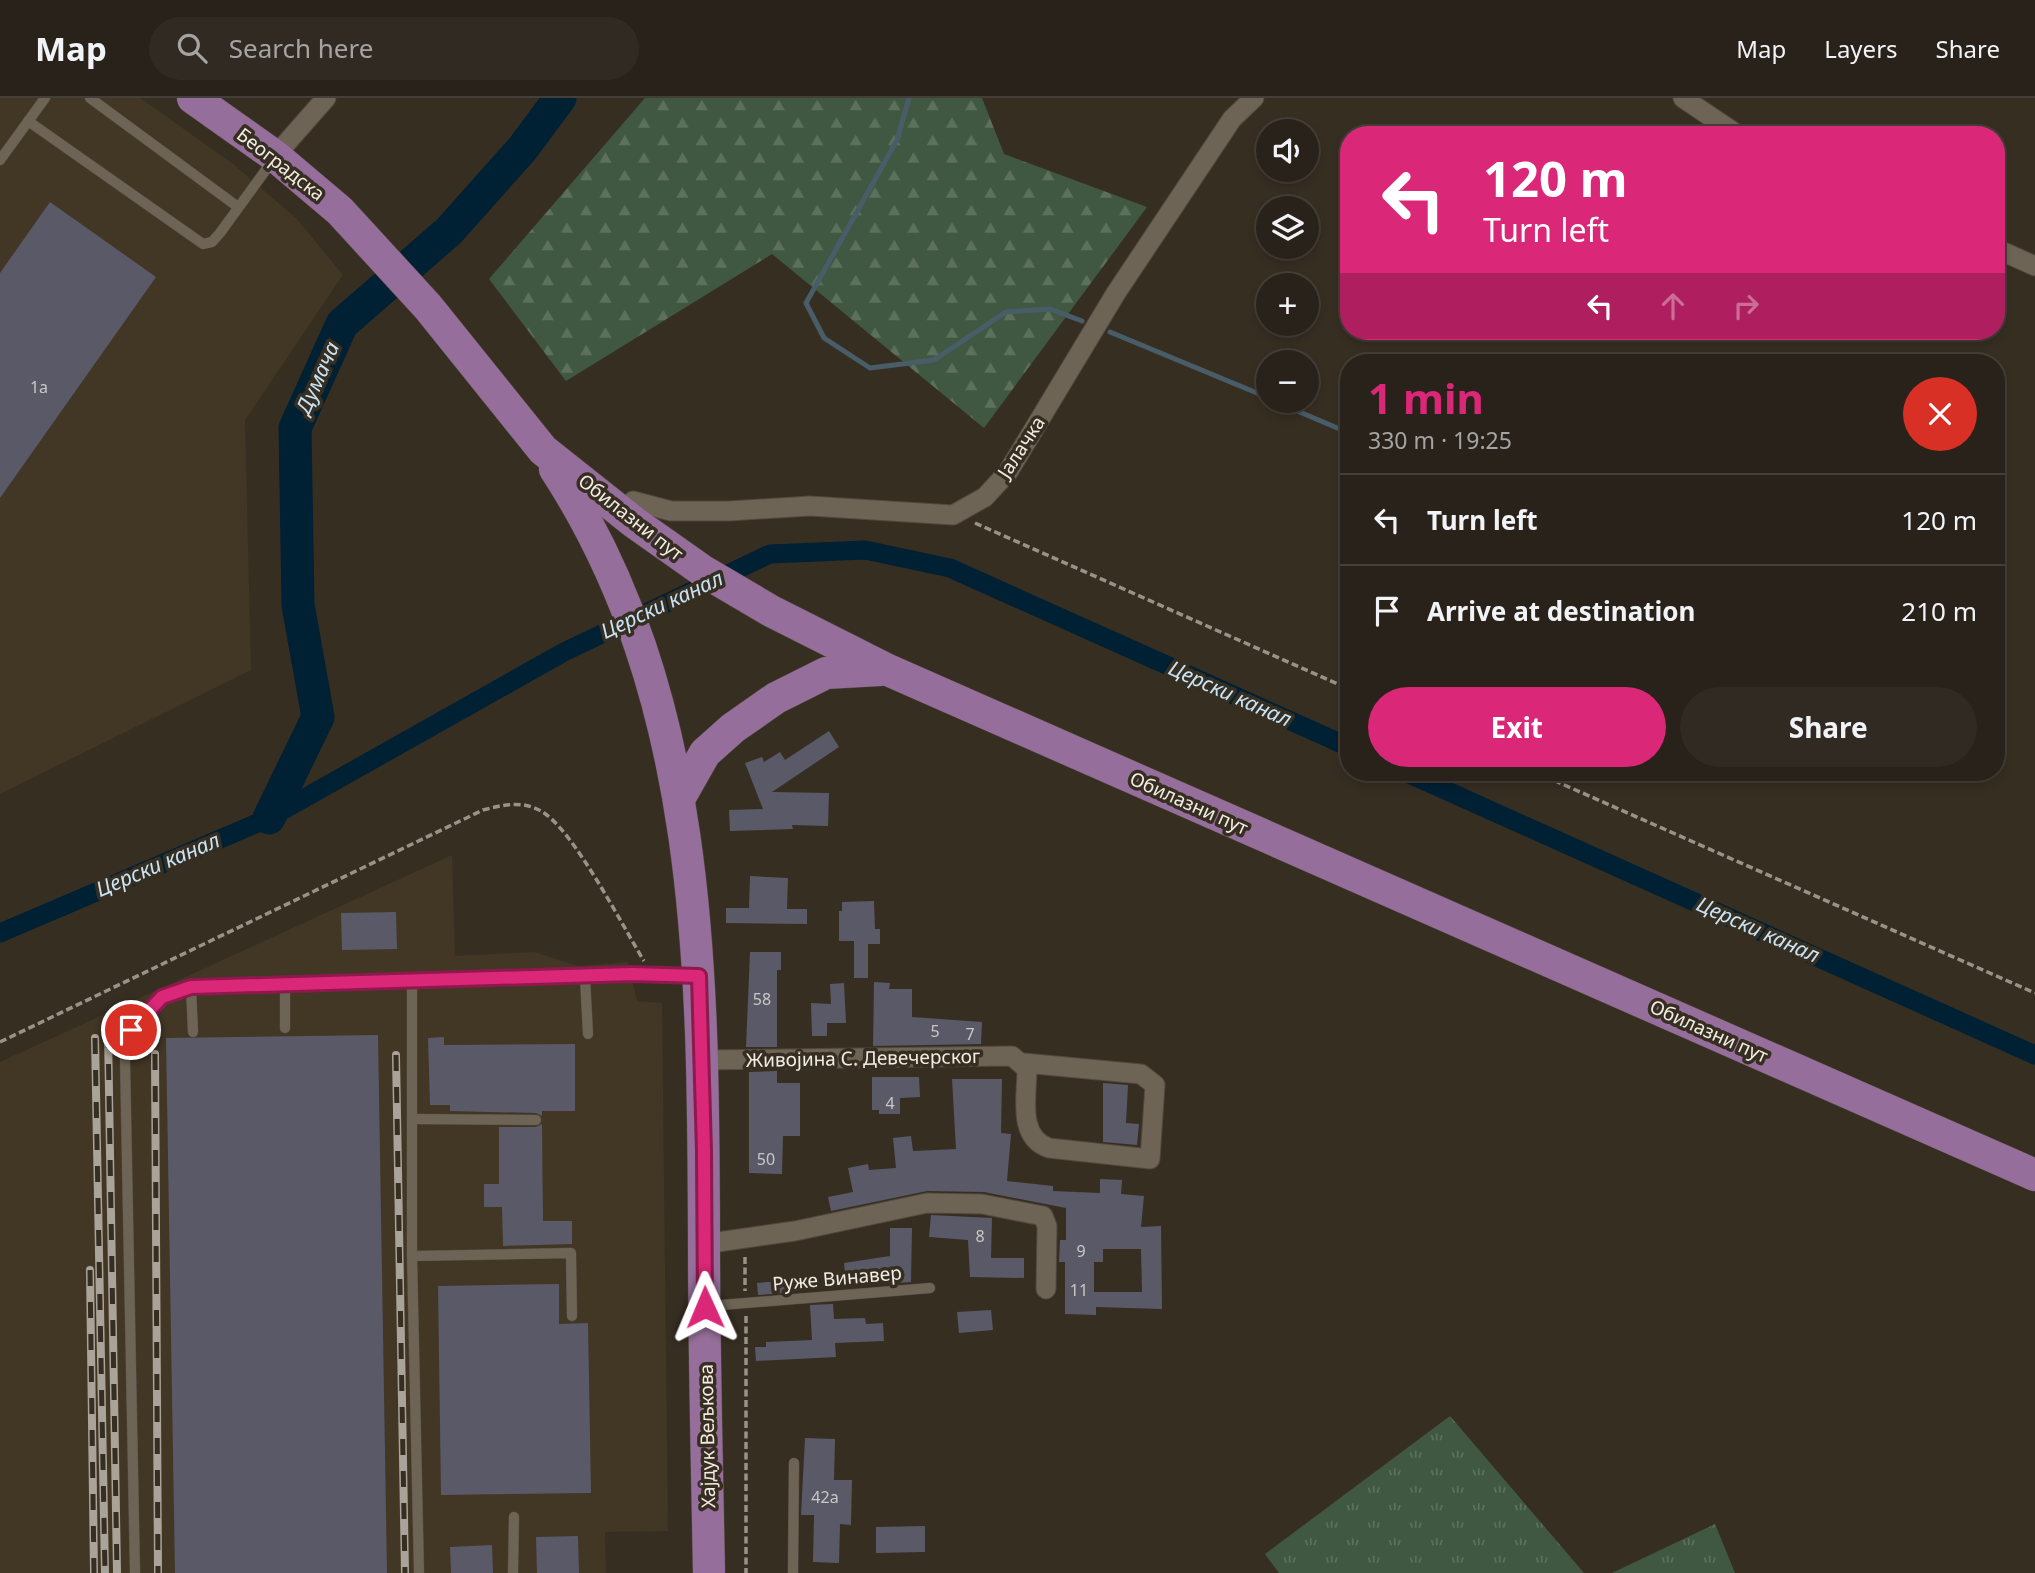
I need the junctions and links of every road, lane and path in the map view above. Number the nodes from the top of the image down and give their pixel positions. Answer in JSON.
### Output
{"nodes":[{"id":1,"x":45,"y":98,"type":"edge"},
{"id":2,"x":90,"y":98,"type":"edge"},
{"id":3,"x":326,"y":98,"type":"edge"},
{"id":4,"x":1254,"y":98,"type":"edge"},
{"id":5,"x":1684,"y":98,"type":"edge"},
{"id":6,"x":205,"y":102,"type":"edge"},
{"id":7,"x":28,"y":121,"type":"junction"},
{"id":8,"x":1725,"y":126,"type":"edge"},
{"id":9,"x":275,"y":156,"type":"junction"},
{"id":10,"x":0,"y":159,"type":"edge"},
{"id":11,"x":238,"y":207,"type":"junction"},
{"id":12,"x":2005,"y":253,"type":"edge"},
{"id":13,"x":2035,"y":266,"type":"edge"},
{"id":14,"x":428,"y":307,"type":"joint"},
{"id":15,"x":543,"y":450,"type":"junction"},
{"id":16,"x":634,"y":512,"type":"junction"},
{"id":17,"x":953,"y":515,"type":"junction"},
{"id":18,"x":888,"y":670,"type":"junction"},
{"id":19,"x":1340,"y":686,"type":"edge"},
{"id":20,"x":1555,"y":781,"type":"edge"},
{"id":21,"x":680,"y":797,"type":"junction"},
{"id":22,"x":653,"y":975,"type":"junction"},
{"id":23,"x":699,"y":976,"type":"junction"},
{"id":24,"x":585,"y":978,"type":"junction"},
{"id":25,"x":412,"y":981,"type":"junction"},
{"id":26,"x":285,"y":983,"type":"junction"},
{"id":27,"x":191,"y":987,"type":"junction"},
{"id":28,"x":2035,"y":993,"type":"edge"},
{"id":29,"x":285,"y":1028,"type":"dead end"},
{"id":30,"x":193,"y":1032,"type":"dead end"},
{"id":31,"x":588,"y":1034,"type":"dead end"},
{"id":32,"x":0,"y":1042,"type":"edge"},
{"id":33,"x":701,"y":1060,"type":"junction"},
{"id":34,"x":1024,"y":1063,"type":"junction"},
{"id":35,"x":412,"y":1119,"type":"junction"},
{"id":36,"x":536,"y":1120,"type":"dead end"},
{"id":37,"x":2035,"y":1175,"type":"edge"},
{"id":38,"x":744,"y":1239,"type":"junction"},
{"id":39,"x":704,"y":1244,"type":"junction"},
{"id":40,"x":412,"y":1256,"type":"junction"},
{"id":41,"x":930,"y":1288,"type":"dead end"},
{"id":42,"x":1046,"y":1289,"type":"dead end"},
{"id":43,"x":746,"y":1303,"type":"junction"},
{"id":44,"x":705,"y":1307,"type":"junction"},
{"id":45,"x":572,"y":1316,"type":"dead end"},
{"id":46,"x":794,"y":1463,"type":"dead end"},
{"id":47,"x":514,"y":1517,"type":"dead end"},
{"id":48,"x":135,"y":1573,"type":"edge"},
{"id":49,"x":419,"y":1573,"type":"edge"},
{"id":50,"x":513,"y":1573,"type":"edge"},
{"id":51,"x":709,"y":1573,"type":"edge"},
{"id":52,"x":747,"y":1573,"type":"edge"},
{"id":53,"x":793,"y":1573,"type":"edge"}],
"edges":[{"from":1,"to":7,"type":"lane"},
{"from":2,"to":11,"type":"lane"},
{"from":3,"to":9,"type":"street"},
{"from":4,"to":17,"type":"street","name":"Јалачка"},
{"from":5,"to":8,"type":"street"},
{"from":6,"to":9,"type":"main road","name":"Београдска"},
{"from":7,"to":10,"type":"lane"},
{"from":7,"to":11,"type":"lane"},
{"from":9,"to":11,"type":"lane"},
{"from":9,"to":14,"type":"main road","name":"Београдска"},
{"from":12,"to":13,"type":"street"},
{"from":14,"to":15,"type":"main road","name":"Обилазни пут"},
{"from":15,"to":16,"type":"main road","name":"Обилазни пут"},
{"from":15,"to":21,"type":"main road","name":"Хајдук Вељкова"},
{"from":16,"to":17,"type":"street"},
{"from":16,"to":18,"type":"main road","name":"Обилазни пут"},
{"from":17,"to":19,"type":"path"},
{"from":18,"to":21,"type":"main road"},
{"from":18,"to":37,"type":"main road","name":"Обилазни пут"},
{"from":20,"to":28,"type":"path"},
{"from":21,"to":23,"type":"main road","name":"Хајдук Вељкова"},
{"from":22,"to":23,"type":"lane"},
{"from":22,"to":24,"type":"lane"},
{"from":22,"to":32,"type":"path"},
{"from":23,"to":33,"type":"main road","name":"Хајдук Вељкова"},
{"from":24,"to":25,"type":"lane"},
{"from":24,"to":31,"type":"lane"},
{"from":25,"to":26,"type":"lane"},
{"from":25,"to":35,"type":"lane"},
{"from":26,"to":27,"type":"lane"},
{"from":26,"to":29,"type":"lane"},
{"from":27,"to":30,"type":"lane"},
{"from":27,"to":48,"type":"lane"},
{"from":33,"to":34,"type":"street","name":"Живојина С. Девечерског"},
{"from":33,"to":39,"type":"main road","name":"Хајдук Вељкова"},
{"from":34,"to":34,"type":"street","name":"Живојина С. Девечерског"},
{"from":35,"to":36,"type":"lane"},
{"from":35,"to":40,"type":"lane"},
{"from":38,"to":39,"type":"street"},
{"from":38,"to":42,"type":"street"},
{"from":38,"to":43,"type":"path"},
{"from":39,"to":44,"type":"main road","name":"Хајдук Вељкова"},
{"from":40,"to":45,"type":"lane"},
{"from":40,"to":49,"type":"lane"},
{"from":41,"to":43,"type":"lane","name":"Руже Винавер"},
{"from":43,"to":44,"type":"lane","name":"Руже Винавер"},
{"from":43,"to":52,"type":"path"},
{"from":44,"to":51,"type":"main road","name":"Хајдук Вељкова"},
{"from":46,"to":53,"type":"lane"},
{"from":47,"to":50,"type":"lane"}]}
